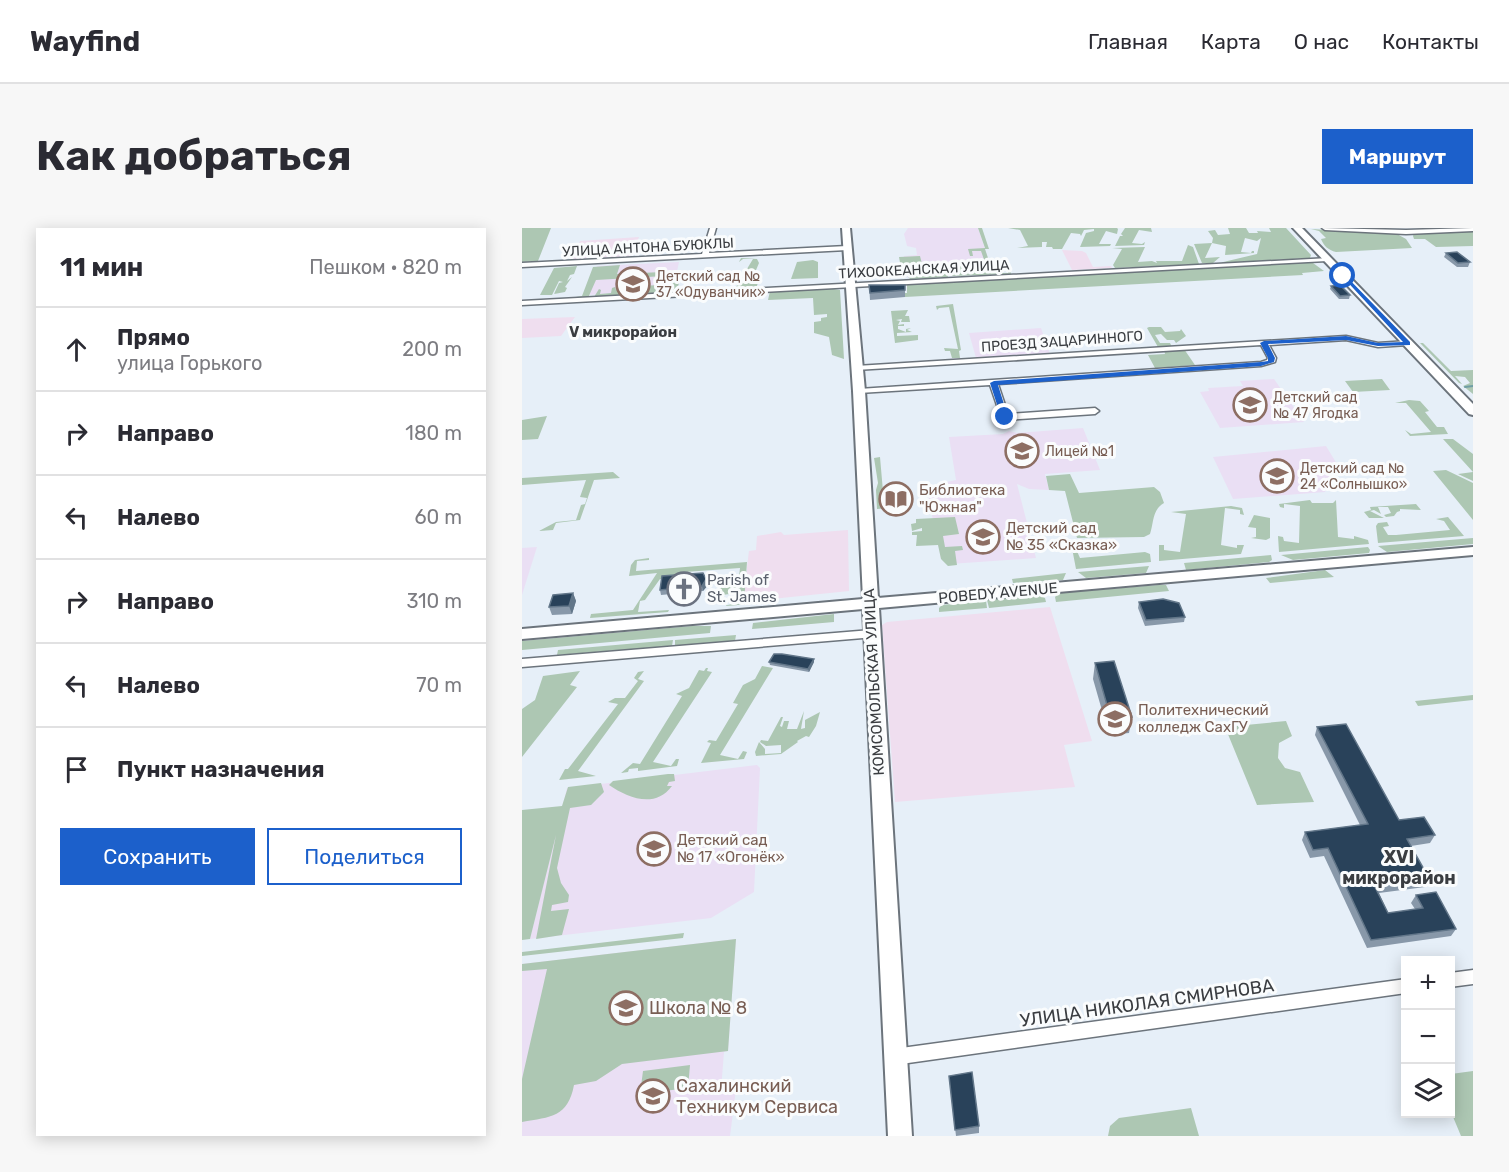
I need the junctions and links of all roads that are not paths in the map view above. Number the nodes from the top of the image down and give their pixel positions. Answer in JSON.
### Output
{"nodes":[{"id":1,"x":713,"y":228,"type":"edge"},
{"id":2,"x":846,"y":228,"type":"edge"},
{"id":3,"x":1297,"y":228,"type":"edge"},
{"id":4,"x":1325,"y":228,"type":"edge"},
{"id":5,"x":1473,"y":229,"type":"edge"},
{"id":6,"x":847,"y":248,"type":"junction"},
{"id":7,"x":705,"y":256,"type":"junction"},
{"id":8,"x":1327,"y":259,"type":"junction"},
{"id":9,"x":522,"y":265,"type":"edge"},
{"id":10,"x":851,"y":285,"type":"junction"},
{"id":11,"x":522,"y":303,"type":"edge"},
{"id":12,"x":1267,"y":342,"type":"junction"},
{"id":13,"x":1408,"y":343,"type":"junction"},
{"id":14,"x":856,"y":368,"type":"junction"},
{"id":15,"x":994,"y":383,"type":"junction"},
{"id":16,"x":859,"y":391,"type":"junction"},
{"id":17,"x":1470,"y":406,"type":"edge"},
{"id":18,"x":1095,"y":411,"type":"dead end"},
{"id":19,"x":1473,"y":551,"type":"edge"},
{"id":20,"x":870,"y":604,"type":"junction"},
{"id":21,"x":522,"y":634,"type":"edge"},
{"id":22,"x":871,"y":634,"type":"junction"},
{"id":23,"x":522,"y":663,"type":"edge"},
{"id":24,"x":1473,"y":977,"type":"edge"},
{"id":25,"x":1455,"y":979,"type":"edge"},
{"id":26,"x":1401,"y":988,"type":"edge"},
{"id":27,"x":894,"y":1057,"type":"junction"},
{"id":28,"x":900,"y":1136,"type":"edge"}],
"edges":[{"from":1,"to":7,"type":"street"},
{"from":2,"to":6,"type":"main road","name":"КОМСОМОЛЬСКАЯ УЛИЦА"},
{"from":3,"to":8,"type":"main road"},
{"from":4,"to":5,"type":"street"},
{"from":6,"to":7,"type":"street","name":"УЛИЦА АНТОНА БУЮКЛЫ"},
{"from":6,"to":10,"type":"main road","name":"КОМСОМОЛЬСКАЯ УЛИЦА"},
{"from":7,"to":9,"type":"street","name":"УЛИЦА АНТОНА БУЮКЛЫ"},
{"from":8,"to":10,"type":"street","name":"ТИХООКЕАНСКАЯ УЛИЦА"},
{"from":8,"to":13,"type":"main road"},
{"from":10,"to":11,"type":"street","name":"ТИХООКЕАНСКАЯ УЛИЦА"},
{"from":10,"to":14,"type":"main road","name":"КОМСОМОЛЬСКАЯ УЛИЦА"},
{"from":12,"to":13,"type":"street","name":"ПРОЕЗД ЗАЦАРИННОГО"},
{"from":12,"to":14,"type":"street","name":"ПРОЕЗД ЗАЦАРИННОГО"},
{"from":12,"to":15,"type":"street"},
{"from":13,"to":17,"type":"main road"},
{"from":14,"to":16,"type":"main road","name":"КОМСОМОЛЬСКАЯ УЛИЦА"},
{"from":15,"to":16,"type":"street"},
{"from":15,"to":18,"type":"street"},
{"from":16,"to":20,"type":"main road","name":"КОМСОМОЛЬСКАЯ УЛИЦА"},
{"from":19,"to":20,"type":"main road","name":"POBEDY AVENUE"},
{"from":20,"to":21,"type":"main road","name":"POBEDY AVENUE"},
{"from":20,"to":22,"type":"main road","name":"КОМСОМОЛЬСКАЯ УЛИЦА"},
{"from":22,"to":23,"type":"street"},
{"from":22,"to":27,"type":"main road","name":"КОМСОМОЛЬСКАЯ УЛИЦА"},
{"from":24,"to":25,"type":"street"},
{"from":26,"to":27,"type":"street","name":"УЛИЦА НИКОЛАЯ СМИРНОВА"},
{"from":27,"to":28,"type":"main road","name":"КОМСОМОЛЬСКАЯ УЛИЦА"}]}
